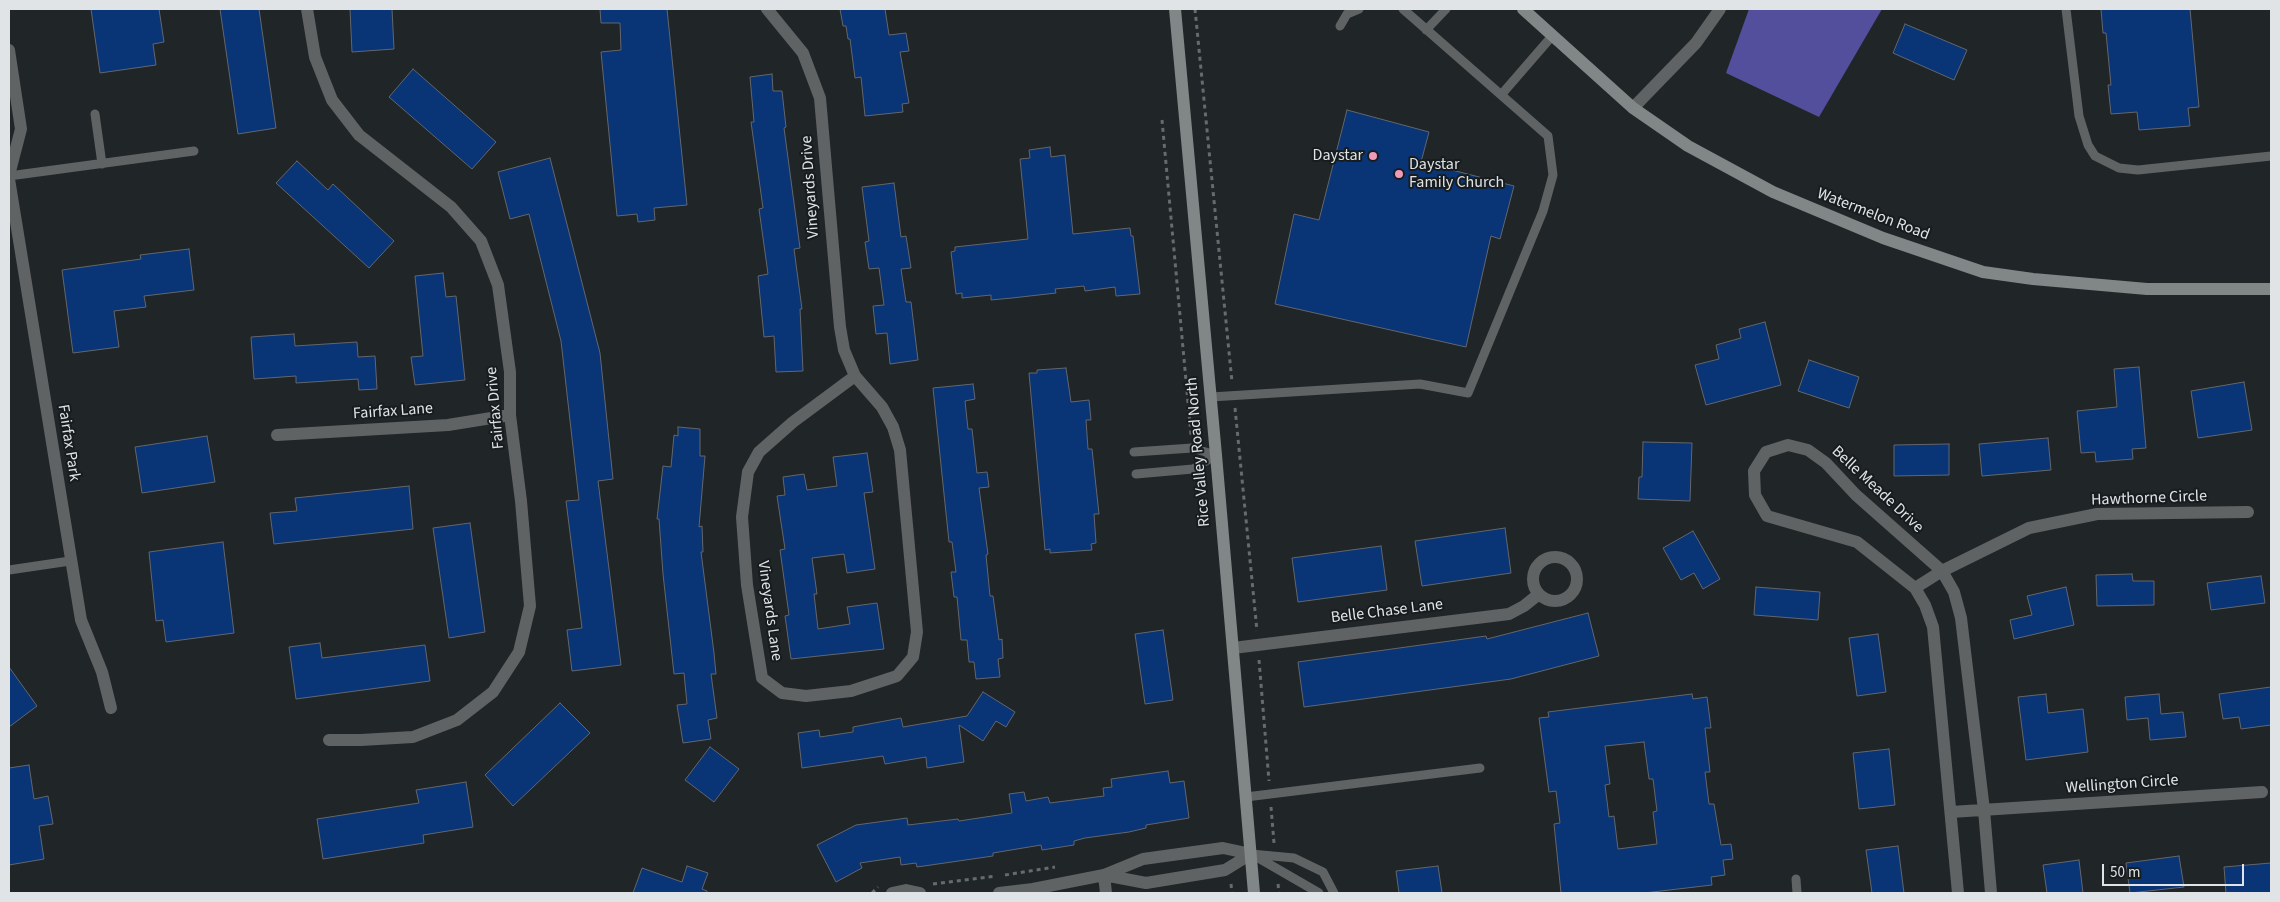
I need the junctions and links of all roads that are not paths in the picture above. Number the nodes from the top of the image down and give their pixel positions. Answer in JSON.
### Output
{"nodes":[{"id":1,"x":307,"y":9,"type":"edge"},
{"id":2,"x":767,"y":9,"type":"edge"},
{"id":3,"x":1175,"y":9,"type":"edge"},
{"id":4,"x":1359,"y":9,"type":"edge"},
{"id":5,"x":1403,"y":9,"type":"edge"},
{"id":6,"x":1446,"y":9,"type":"edge"},
{"id":7,"x":1523,"y":9,"type":"edge"},
{"id":8,"x":1720,"y":9,"type":"edge"},
{"id":9,"x":2066,"y":9,"type":"edge"},
{"id":10,"x":1340,"y":26,"type":"dead end"},
{"id":11,"x":1426,"y":30,"type":"junction"},
{"id":12,"x":1553,"y":35,"type":"junction"},
{"id":13,"x":9,"y":50,"type":"edge"},
{"id":14,"x":1501,"y":95,"type":"junction"},
{"id":15,"x":1633,"y":108,"type":"junction"},
{"id":16,"x":95,"y":114,"type":"dead end"},
{"id":17,"x":194,"y":151,"type":"dead end"},
{"id":18,"x":2271,"y":156,"type":"edge"},
{"id":19,"x":102,"y":164,"type":"junction"},
{"id":20,"x":9,"y":177,"type":"edge"},
{"id":21,"x":2271,"y":289,"type":"edge"},
{"id":22,"x":855,"y":376,"type":"junction"},
{"id":23,"x":1211,"y":397,"type":"junction"},
{"id":24,"x":510,"y":415,"type":"junction"},
{"id":25,"x":277,"y":435,"type":"dead end"},
{"id":26,"x":1134,"y":452,"type":"dead end"},
{"id":27,"x":1216,"y":455,"type":"junction"},
{"id":28,"x":1136,"y":474,"type":"dead end"},
{"id":29,"x":2248,"y":512,"type":"dead end"},
{"id":30,"x":70,"y":561,"type":"junction"},
{"id":31,"x":9,"y":570,"type":"edge"},
{"id":32,"x":1942,"y":571,"type":"junction"},
{"id":33,"x":1915,"y":588,"type":"junction"},
{"id":34,"x":1539,"y":594,"type":"dead end"},
{"id":35,"x":1233,"y":648,"type":"junction"},
{"id":36,"x":111,"y":708,"type":"dead end"},
{"id":37,"x":329,"y":740,"type":"dead end"},
{"id":38,"x":1480,"y":768,"type":"dead end"},
{"id":39,"x":2262,"y":792,"type":"dead end"},
{"id":40,"x":1246,"y":797,"type":"junction"},
{"id":41,"x":1984,"y":810,"type":"junction"},
{"id":42,"x":1951,"y":812,"type":"junction"},
{"id":43,"x":1250,"y":854,"type":"junction"},
{"id":44,"x":1104,"y":875,"type":"junction"},
{"id":45,"x":1796,"y":879,"type":"dead end"},
{"id":46,"x":892,"y":893,"type":"edge"},
{"id":47,"x":920,"y":893,"type":"edge"},
{"id":48,"x":999,"y":893,"type":"edge"},
{"id":49,"x":1106,"y":893,"type":"edge"},
{"id":50,"x":1254,"y":893,"type":"edge"},
{"id":51,"x":1318,"y":893,"type":"edge"},
{"id":52,"x":1334,"y":893,"type":"edge"},
{"id":53,"x":1797,"y":893,"type":"edge"},
{"id":54,"x":1958,"y":893,"type":"edge"},
{"id":55,"x":1991,"y":893,"type":"edge"}],
"edges":[{"from":1,"to":24,"type":"street","name":"Fairfax Drive"},
{"from":2,"to":22,"type":"street","name":"Vineyards Drive"},
{"from":3,"to":23,"type":"street","name":"Rice Valley Road North"},
{"from":4,"to":10,"type":"lane"},
{"from":5,"to":11,"type":"lane"},
{"from":6,"to":11,"type":"lane"},
{"from":7,"to":12,"type":"street","name":"Watermelon Road"},
{"from":8,"to":15,"type":"street"},
{"from":9,"to":18,"type":"lane"},
{"from":11,"to":14,"type":"lane"},
{"from":12,"to":14,"type":"lane"},
{"from":12,"to":15,"type":"street","name":"Watermelon Road"},
{"from":13,"to":20,"type":"street","name":"Fairfax Park"},
{"from":14,"to":23,"type":"lane"},
{"from":15,"to":21,"type":"street","name":"Watermelon Road"},
{"from":16,"to":19,"type":"lane"},
{"from":17,"to":19,"type":"lane"},
{"from":19,"to":20,"type":"lane"},
{"from":20,"to":30,"type":"street","name":"Fairfax Park"},
{"from":22,"to":22,"type":"street","name":"Vineyards Lane"},
{"from":23,"to":27,"type":"street","name":"Rice Valley Road North"},
{"from":24,"to":25,"type":"street","name":"Fairfax Lane"},
{"from":24,"to":37,"type":"street","name":"Fairfax Drive"},
{"from":26,"to":27,"type":"lane"},
{"from":27,"to":28,"type":"lane"},
{"from":27,"to":35,"type":"street","name":"Rice Valley Road North"},
{"from":29,"to":32,"type":"street","name":"Hawthorne Circle"},
{"from":30,"to":31,"type":"lane"},
{"from":30,"to":36,"type":"street","name":"Fairfax Park"},
{"from":32,"to":33,"type":"street","name":"Hawthorne Circle"},
{"from":32,"to":33,"type":"street","name":"Belle Meade Drive"},
{"from":32,"to":41,"type":"street","name":"Belle Meade Drive"},
{"from":33,"to":42,"type":"street","name":"Belle Meade Drive"},
{"from":34,"to":35,"type":"street","name":"Belle Chase Lane"},
{"from":35,"to":40,"type":"street","name":"Rice Valley Road North"},
{"from":38,"to":40,"type":"lane"},
{"from":39,"to":41,"type":"street","name":"Wellington Circle"},
{"from":40,"to":43,"type":"street","name":"Rice Valley Road North"},
{"from":41,"to":42,"type":"street","name":"Wellington Circle"},
{"from":41,"to":55,"type":"street","name":"Belle Meade Drive"},
{"from":42,"to":54,"type":"street","name":"Belle Meade Drive"},
{"from":43,"to":44,"type":"street"},
{"from":43,"to":44,"type":"street"},
{"from":43,"to":50,"type":"street","name":"Rice Valley Road North"},
{"from":43,"to":51,"type":"lane"},
{"from":43,"to":52,"type":"lane"},
{"from":44,"to":48,"type":"street"},
{"from":44,"to":49,"type":"street"},
{"from":45,"to":53,"type":"lane"},
{"from":46,"to":47,"type":"street"}]}
